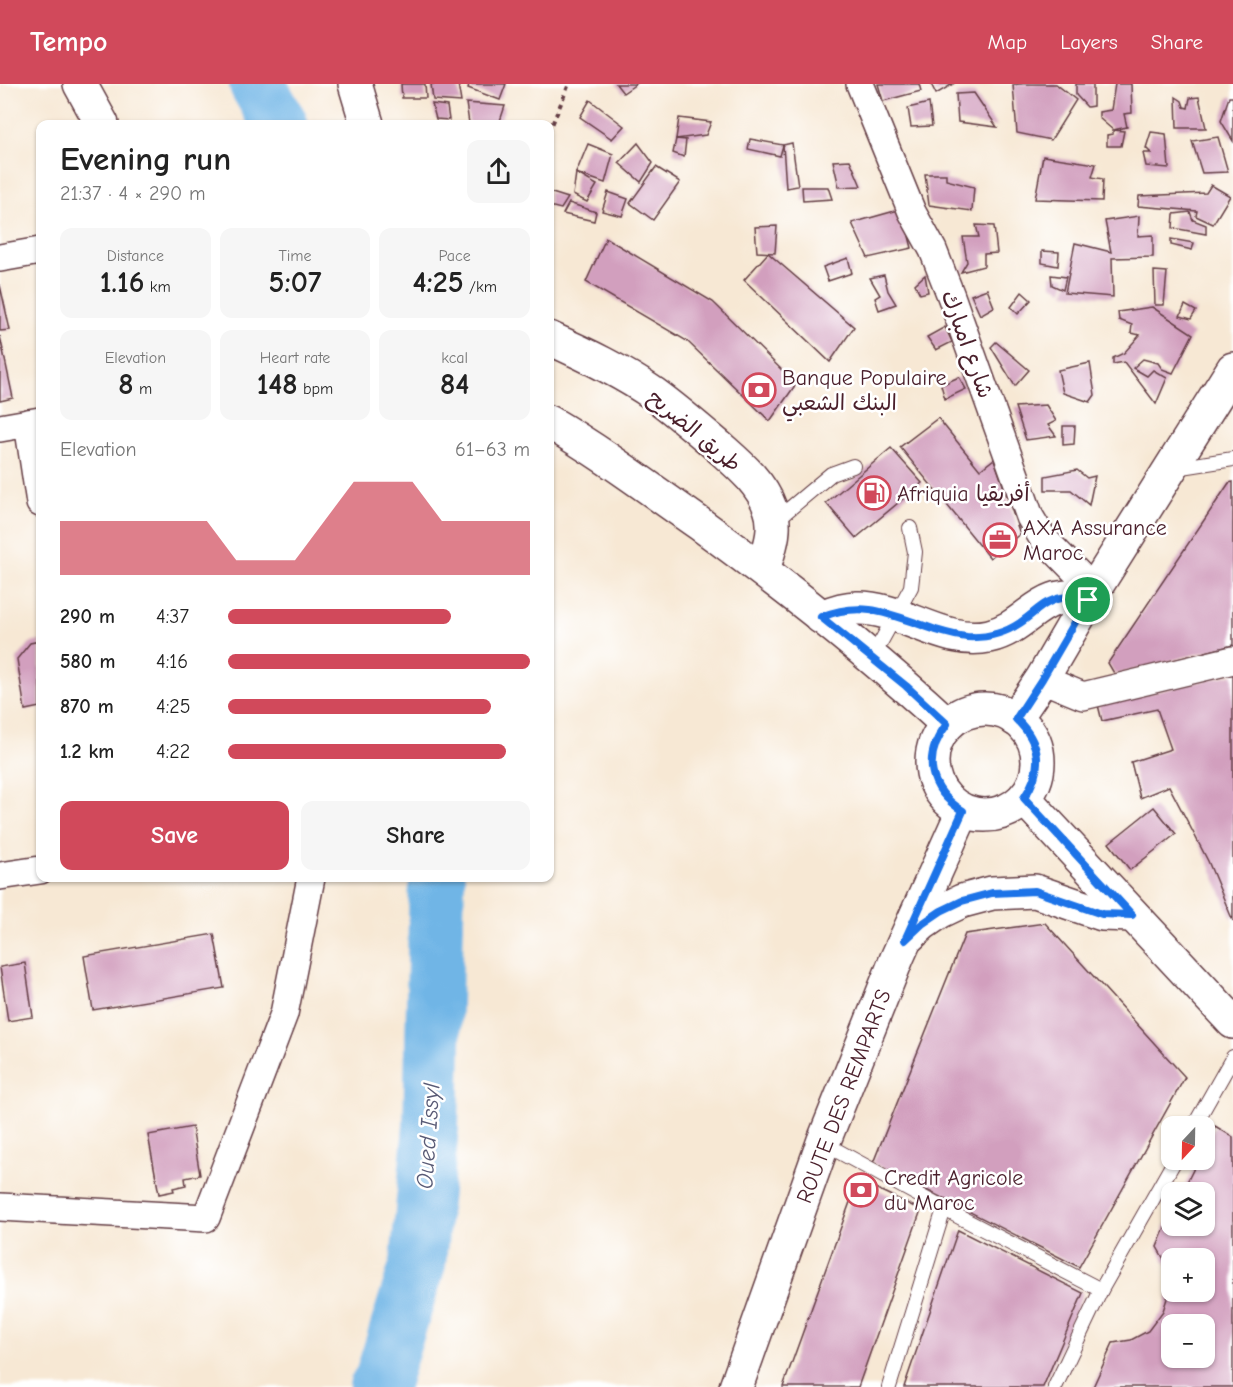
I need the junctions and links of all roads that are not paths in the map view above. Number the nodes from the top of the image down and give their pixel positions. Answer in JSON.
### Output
{"nodes":[{"id":1,"x":80,"y":84,"type":"edge"},
{"id":2,"x":355,"y":84,"type":"edge"},
{"id":3,"x":860,"y":84,"type":"edge"},
{"id":4,"x":100,"y":120,"type":"edge"},
{"id":5,"x":366,"y":120,"type":"edge"},
{"id":6,"x":36,"y":252,"type":"edge"},
{"id":7,"x":0,"y":258,"type":"edge"},
{"id":8,"x":554,"y":340,"type":"edge"},
{"id":9,"x":1233,"y":369,"type":"edge"},
{"id":10,"x":34,"y":422,"type":"edge"},
{"id":11,"x":554,"y":425,"type":"edge"},
{"id":12,"x":0,"y":428,"type":"edge"},
{"id":13,"x":36,"y":449,"type":"edge"},
{"id":14,"x":1233,"y":459,"type":"edge"},
{"id":15,"x":853,"y":466,"type":"dead end"},
{"id":16,"x":1171,"y":469,"type":"junction"},
{"id":17,"x":774,"y":522,"type":"junction"},
{"id":18,"x":910,"y":528,"type":"dead end"},
{"id":19,"x":763,"y":570,"type":"junction"},
{"id":20,"x":1091,"y":595,"type":"junction"},
{"id":21,"x":894,"y":616,"type":"junction"},
{"id":22,"x":821,"y":617,"type":"junction"},
{"id":23,"x":872,"y":658,"type":"junction"},
{"id":24,"x":1233,"y":660,"type":"edge"},
{"id":25,"x":1042,"y":679,"type":"junction"},
{"id":26,"x":1016,"y":719,"type":"junction"},
{"id":27,"x":947,"y":724,"type":"junction"},
{"id":28,"x":1024,"y":798,"type":"junction"},
{"id":29,"x":963,"y":811,"type":"junction"},
{"id":30,"x":36,"y":871,"type":"edge"},
{"id":31,"x":0,"y":876,"type":"edge"},
{"id":32,"x":310,"y":882,"type":"edge"},
{"id":33,"x":1132,"y":915,"type":"junction"},
{"id":34,"x":905,"y":940,"type":"junction"},
{"id":35,"x":1233,"y":1022,"type":"edge"},
{"id":36,"x":1233,"y":1057,"type":"edge"},
{"id":37,"x":1200,"y":1116,"type":"edge"},
{"id":38,"x":823,"y":1143,"type":"junction"},
{"id":39,"x":1169,"y":1170,"type":"edge"},
{"id":40,"x":0,"y":1207,"type":"edge"},
{"id":41,"x":944,"y":1209,"type":"junction"},
{"id":42,"x":1101,"y":1290,"type":"junction"},
{"id":43,"x":736,"y":1387,"type":"edge"},
{"id":44,"x":889,"y":1387,"type":"edge"},
{"id":45,"x":1055,"y":1387,"type":"edge"}],
"edges":[{"from":1,"to":4,"type":"main road"},
{"from":2,"to":5,"type":"main road"},
{"from":3,"to":20,"type":"street","name":"شارع امبارك"},
{"from":6,"to":7,"type":"street"},
{"from":8,"to":17,"type":"main road","name":"طريق الضريح"},
{"from":9,"to":16,"type":"main road"},
{"from":10,"to":12,"type":"street"},
{"from":10,"to":13,"type":"street"},
{"from":11,"to":19,"type":"main road"},
{"from":14,"to":16,"type":"lane"},
{"from":15,"to":17,"type":"lane"},
{"from":16,"to":20,"type":"main road"},
{"from":17,"to":19,"type":"main road"},
{"from":18,"to":21,"type":"lane"},
{"from":19,"to":22,"type":"main road"},
{"from":20,"to":21,"type":"main road"},
{"from":20,"to":25,"type":"main road"},
{"from":21,"to":22,"type":"main road"},
{"from":21,"to":23,"type":"lane"},
{"from":22,"to":23,"type":"main road"},
{"from":23,"to":27,"type":"main road"},
{"from":24,"to":25,"type":"street"},
{"from":25,"to":26,"type":"main road"},
{"from":26,"to":27,"type":"main road"},
{"from":26,"to":28,"type":"main road"},
{"from":27,"to":29,"type":"main road"},
{"from":28,"to":29,"type":"main road"},
{"from":28,"to":33,"type":"main road"},
{"from":29,"to":34,"type":"main road","name":"ROUTE DES REMPARTS"},
{"from":30,"to":31,"type":"street"},
{"from":32,"to":40,"type":"street"},
{"from":33,"to":34,"type":"main road"},
{"from":33,"to":35,"type":"main road"},
{"from":34,"to":38,"type":"main road","name":"ROUTE DES REMPARTS"},
{"from":36,"to":37,"type":"lane"},
{"from":38,"to":41,"type":"lane"},
{"from":38,"to":43,"type":"main road","name":"ROUTE DES REMPARTS"},
{"from":39,"to":42,"type":"lane"},
{"from":41,"to":42,"type":"lane"},
{"from":41,"to":44,"type":"lane"},
{"from":42,"to":45,"type":"lane"}]}
